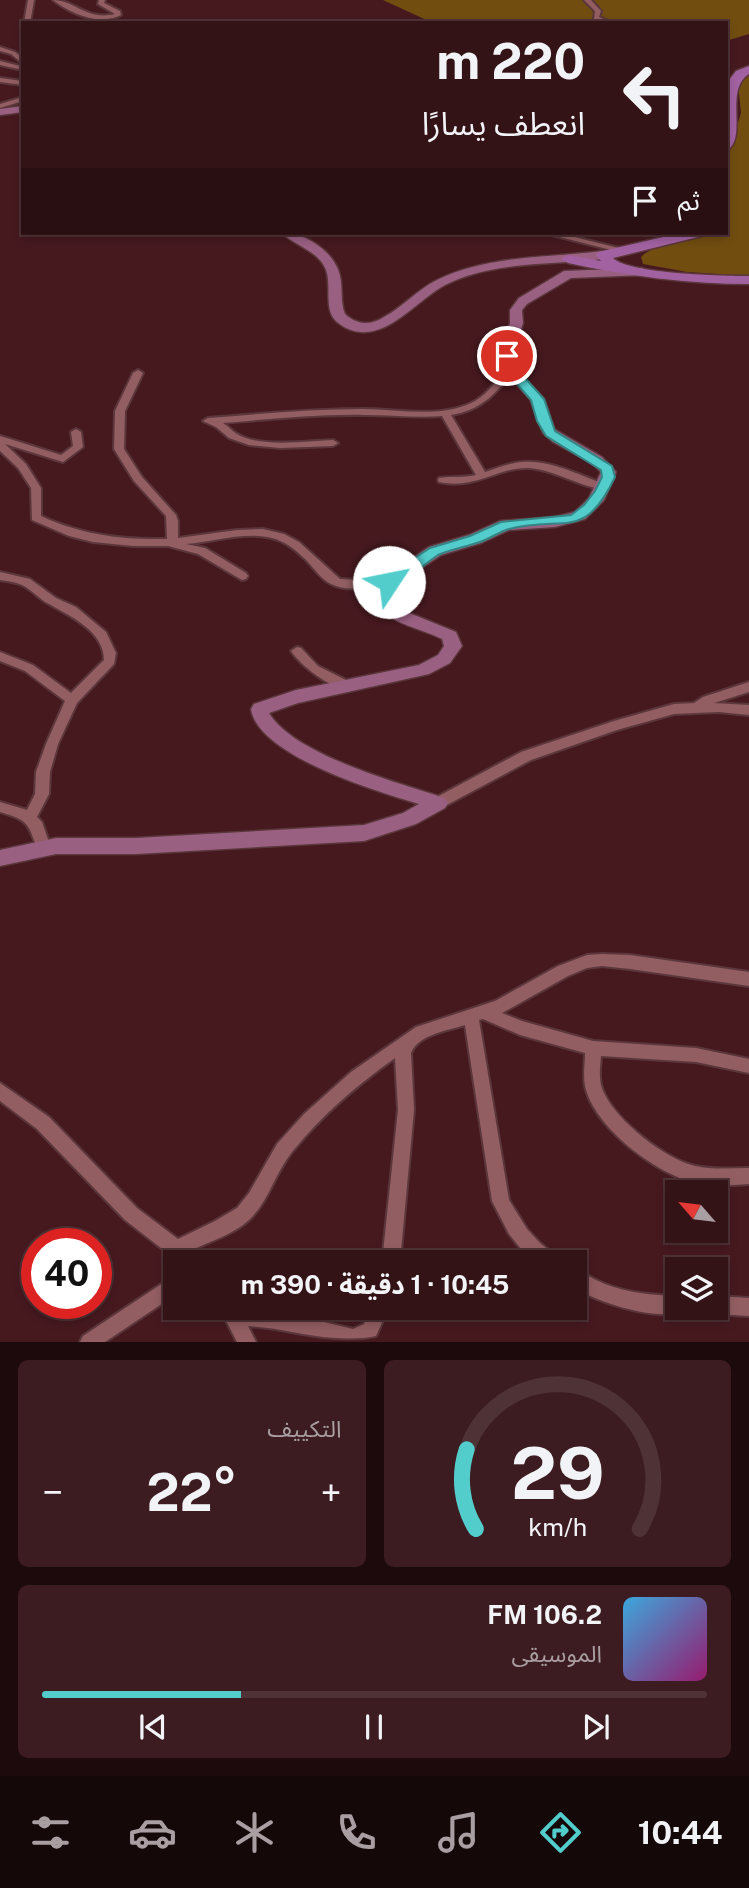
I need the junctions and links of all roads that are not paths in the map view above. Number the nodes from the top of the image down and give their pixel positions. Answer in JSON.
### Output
{"nodes":[{"id":1,"x":31,"y":0,"type":"edge"},
{"id":2,"x":56,"y":0,"type":"edge"},
{"id":3,"x":102,"y":0,"type":"edge"},
{"id":4,"x":587,"y":0,"type":"edge"},
{"id":5,"x":27,"y":21,"type":"edge"},
{"id":6,"x":604,"y":21,"type":"edge"},
{"id":7,"x":0,"y":49,"type":"edge"},
{"id":8,"x":0,"y":63,"type":"edge"},
{"id":9,"x":20,"y":64,"type":"edge"},
{"id":10,"x":749,"y":69,"type":"edge"},
{"id":11,"x":0,"y":79,"type":"edge"},
{"id":12,"x":21,"y":83,"type":"edge"},
{"id":13,"x":21,"y":100,"type":"edge"},
{"id":14,"x":729,"y":101,"type":"edge"},
{"id":15,"x":0,"y":106,"type":"edge"},
{"id":16,"x":21,"y":109,"type":"edge"},
{"id":17,"x":0,"y":112,"type":"edge"},
{"id":18,"x":728,"y":140,"type":"edge"},
{"id":19,"x":291,"y":235,"type":"edge"},
{"id":20,"x":555,"y":235,"type":"edge"},
{"id":21,"x":690,"y":235,"type":"edge"},
{"id":22,"x":643,"y":248,"type":"junction"},
{"id":23,"x":614,"y":253,"type":"junction"},
{"id":24,"x":569,"y":259,"type":"junction"},
{"id":25,"x":636,"y":271,"type":"junction"},
{"id":26,"x":749,"y":280,"type":"edge"},
{"id":27,"x":510,"y":369,"type":"junction"},
{"id":28,"x":138,"y":373,"type":"dead end"},
{"id":29,"x":445,"y":413,"type":"junction"},
{"id":30,"x":76,"y":432,"type":"dead end"},
{"id":31,"x":0,"y":439,"type":"edge"},
{"id":32,"x":333,"y":443,"type":"dead end"},
{"id":33,"x":0,"y":445,"type":"edge"},
{"id":34,"x":482,"y":477,"type":"junction"},
{"id":35,"x":443,"y":480,"type":"dead end"},
{"id":36,"x":603,"y":488,"type":"junction"},
{"id":37,"x":172,"y":541,"type":"junction"},
{"id":38,"x":155,"y":542,"type":"junction"},
{"id":39,"x":404,"y":573,"type":"junction"},
{"id":40,"x":0,"y":576,"type":"edge"},
{"id":41,"x":242,"y":576,"type":"dead end"},
{"id":42,"x":297,"y":652,"type":"dead end"},
{"id":43,"x":0,"y":656,"type":"edge"},
{"id":44,"x":348,"y":686,"type":"junction"},
{"id":45,"x":749,"y":687,"type":"edge"},
{"id":46,"x":72,"y":700,"type":"junction"},
{"id":47,"x":696,"y":708,"type":"junction"},
{"id":48,"x":749,"y":710,"type":"edge"},
{"id":49,"x":438,"y":803,"type":"junction"},
{"id":50,"x":0,"y":807,"type":"edge"},
{"id":51,"x":30,"y":818,"type":"junction"},
{"id":52,"x":44,"y":848,"type":"junction"},
{"id":53,"x":0,"y":858,"type":"edge"},
{"id":54,"x":749,"y":979,"type":"edge"},
{"id":55,"x":477,"y":1015,"type":"junction"},
{"id":56,"x":408,"y":1042,"type":"junction"},
{"id":57,"x":593,"y":1048,"type":"junction"},
{"id":58,"x":749,"y":1066,"type":"edge"},
{"id":59,"x":0,"y":1091,"type":"edge"},
{"id":60,"x":749,"y":1176,"type":"edge"},
{"id":61,"x":177,"y":1248,"type":"junction"},
{"id":62,"x":179,"y":1250,"type":"edge"},
{"id":63,"x":392,"y":1250,"type":"edge"},
{"id":64,"x":532,"y":1250,"type":"edge"},
{"id":65,"x":587,"y":1286,"type":"edge"},
{"id":66,"x":163,"y":1292,"type":"edge"},
{"id":67,"x":665,"y":1304,"type":"edge"},
{"id":68,"x":728,"y":1306,"type":"edge"},
{"id":69,"x":749,"y":1307,"type":"edge"},
{"id":70,"x":236,"y":1320,"type":"edge"},
{"id":71,"x":277,"y":1320,"type":"edge"},
{"id":72,"x":374,"y":1320,"type":"edge"},
{"id":73,"x":89,"y":1342,"type":"edge"},
{"id":74,"x":247,"y":1342,"type":"edge"}],
"edges":[{"from":1,"to":5,"type":"street"},
{"from":2,"to":3,"type":"street"},
{"from":4,"to":6,"type":"street"},
{"from":7,"to":9,"type":"street"},
{"from":8,"to":9,"type":"street"},
{"from":10,"to":14,"type":"main road"},
{"from":11,"to":12,"type":"street"},
{"from":13,"to":15,"type":"street"},
{"from":14,"to":18,"type":"main road"},
{"from":16,"to":17,"type":"street"},
{"from":19,"to":24,"type":"street"},
{"from":20,"to":23,"type":"street"},
{"from":21,"to":22,"type":"main road"},
{"from":22,"to":23,"type":"main road"},
{"from":22,"to":25,"type":"main road"},
{"from":23,"to":24,"type":"street"},
{"from":23,"to":25,"type":"main road"},
{"from":24,"to":25,"type":"main road"},
{"from":25,"to":26,"type":"main road"},
{"from":25,"to":27,"type":"street"},
{"from":27,"to":29,"type":"street"},
{"from":27,"to":36,"type":"street"},
{"from":28,"to":37,"type":"street"},
{"from":29,"to":32,"type":"street"},
{"from":29,"to":34,"type":"street"},
{"from":30,"to":31,"type":"street"},
{"from":33,"to":38,"type":"street"},
{"from":34,"to":35,"type":"street"},
{"from":34,"to":36,"type":"street"},
{"from":36,"to":39,"type":"street"},
{"from":37,"to":38,"type":"street"},
{"from":37,"to":39,"type":"street"},
{"from":38,"to":41,"type":"street"},
{"from":39,"to":44,"type":"street"},
{"from":40,"to":46,"type":"street"},
{"from":42,"to":44,"type":"street"},
{"from":43,"to":46,"type":"street"},
{"from":44,"to":49,"type":"street"},
{"from":45,"to":47,"type":"street"},
{"from":46,"to":51,"type":"street"},
{"from":47,"to":48,"type":"street"},
{"from":47,"to":49,"type":"street"},
{"from":49,"to":52,"type":"street"},
{"from":50,"to":51,"type":"street"},
{"from":51,"to":52,"type":"street"},
{"from":52,"to":53,"type":"street"},
{"from":54,"to":55,"type":"street"},
{"from":55,"to":56,"type":"street"},
{"from":55,"to":57,"type":"street"},
{"from":55,"to":64,"type":"street"},
{"from":56,"to":61,"type":"street"},
{"from":56,"to":63,"type":"street"},
{"from":57,"to":58,"type":"street"},
{"from":57,"to":60,"type":"street"},
{"from":59,"to":61,"type":"street"},
{"from":61,"to":62,"type":"street"},
{"from":65,"to":67,"type":"street"},
{"from":66,"to":73,"type":"street"},
{"from":68,"to":69,"type":"street"},
{"from":70,"to":74,"type":"street"},
{"from":71,"to":72,"type":"street"}]}
